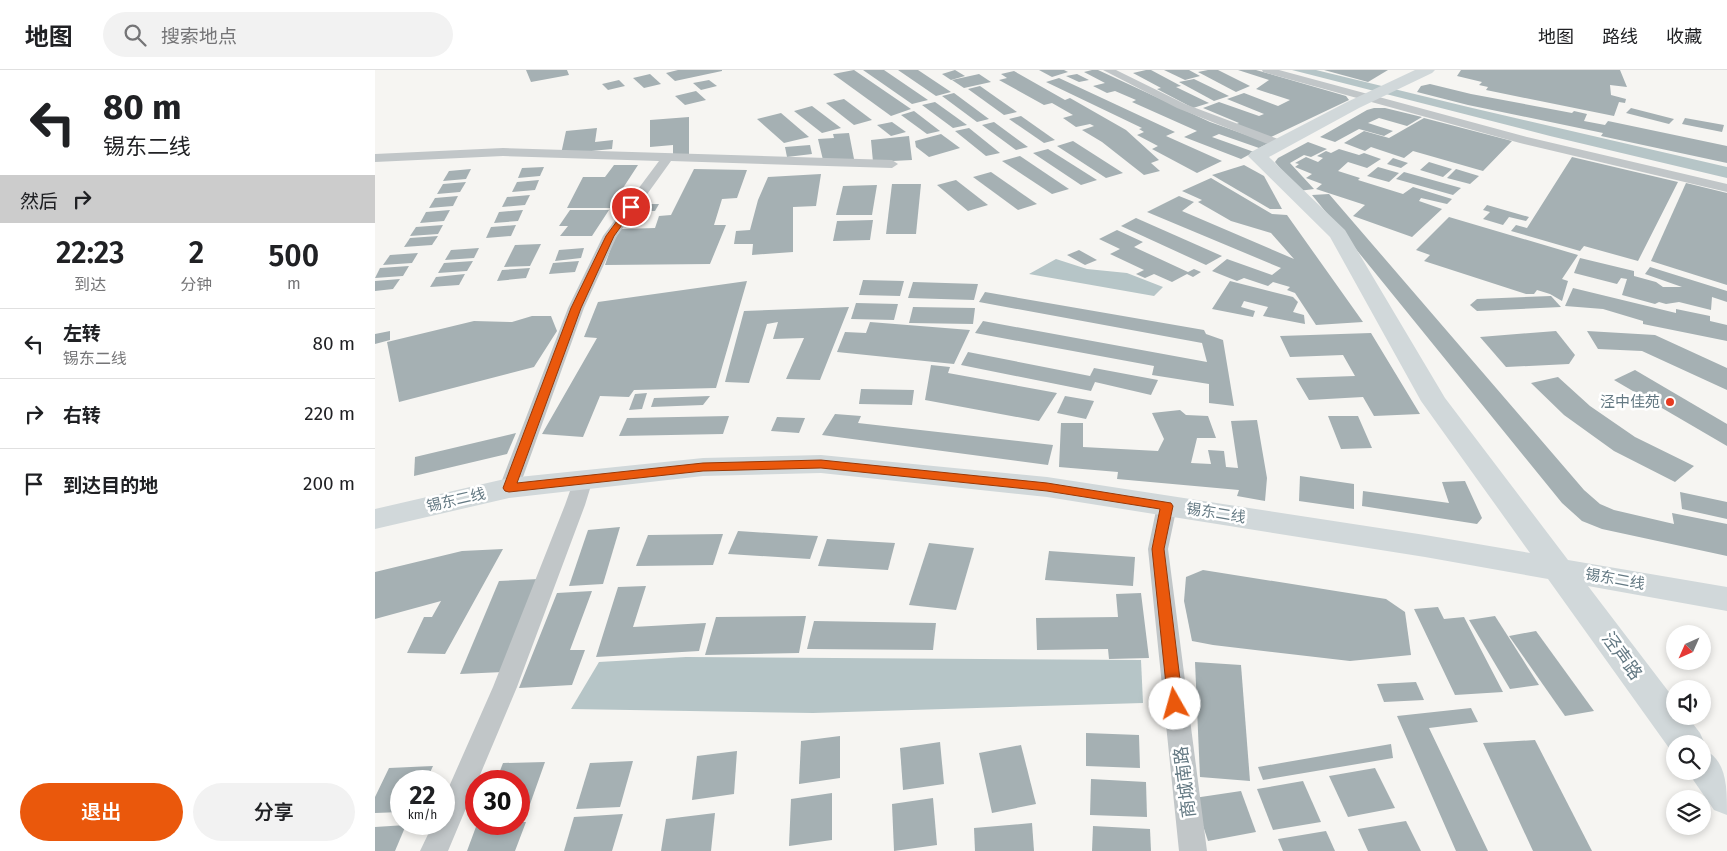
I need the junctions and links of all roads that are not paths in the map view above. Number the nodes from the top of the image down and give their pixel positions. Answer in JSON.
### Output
{"nodes":[{"id":1,"x":1108,"y":70,"type":"edge"},
{"id":2,"x":1267,"y":70,"type":"edge"},
{"id":3,"x":1427,"y":70,"type":"edge"},
{"id":4,"x":1378,"y":93,"type":"junction"},
{"id":5,"x":1279,"y":144,"type":"junction"},
{"id":6,"x":668,"y":157,"type":"junction"},
{"id":7,"x":375,"y":158,"type":"edge"},
{"id":8,"x":892,"y":164,"type":"dead end"},
{"id":9,"x":1727,"y":188,"type":"edge"},
{"id":10,"x":583,"y":479,"type":"junction"},
{"id":11,"x":509,"y":488,"type":"junction"},
{"id":12,"x":1167,"y":506,"type":"junction"},
{"id":13,"x":375,"y":519,"type":"edge"},
{"id":14,"x":1558,"y":569,"type":"junction"},
{"id":15,"x":1727,"y":599,"type":"edge"},
{"id":16,"x":1680,"y":735,"type":"edge"},
{"id":17,"x":1711,"y":776,"type":"edge"},
{"id":18,"x":1727,"y":798,"type":"edge"},
{"id":19,"x":435,"y":851,"type":"edge"},
{"id":20,"x":1193,"y":851,"type":"edge"}],
"edges":[{"from":1,"to":5,"type":"street"},
{"from":2,"to":4,"type":"street"},
{"from":3,"to":4,"type":"street"},
{"from":4,"to":5,"type":"street"},
{"from":4,"to":9,"type":"street"},
{"from":5,"to":14,"type":"street","name":"泾声路"},
{"from":6,"to":7,"type":"street"},
{"from":6,"to":8,"type":"street"},
{"from":6,"to":11,"type":"street"},
{"from":10,"to":11,"type":"street","name":"锡东二线"},
{"from":10,"to":12,"type":"street","name":"锡东二线"},
{"from":10,"to":19,"type":"street"},
{"from":11,"to":13,"type":"street","name":"锡东二线"},
{"from":12,"to":14,"type":"street","name":"锡东二线"},
{"from":12,"to":20,"type":"street","name":"商城南路"},
{"from":14,"to":15,"type":"street","name":"锡东二线"},
{"from":14,"to":16,"type":"street","name":"泾声路"},
{"from":17,"to":18,"type":"street"}]}
